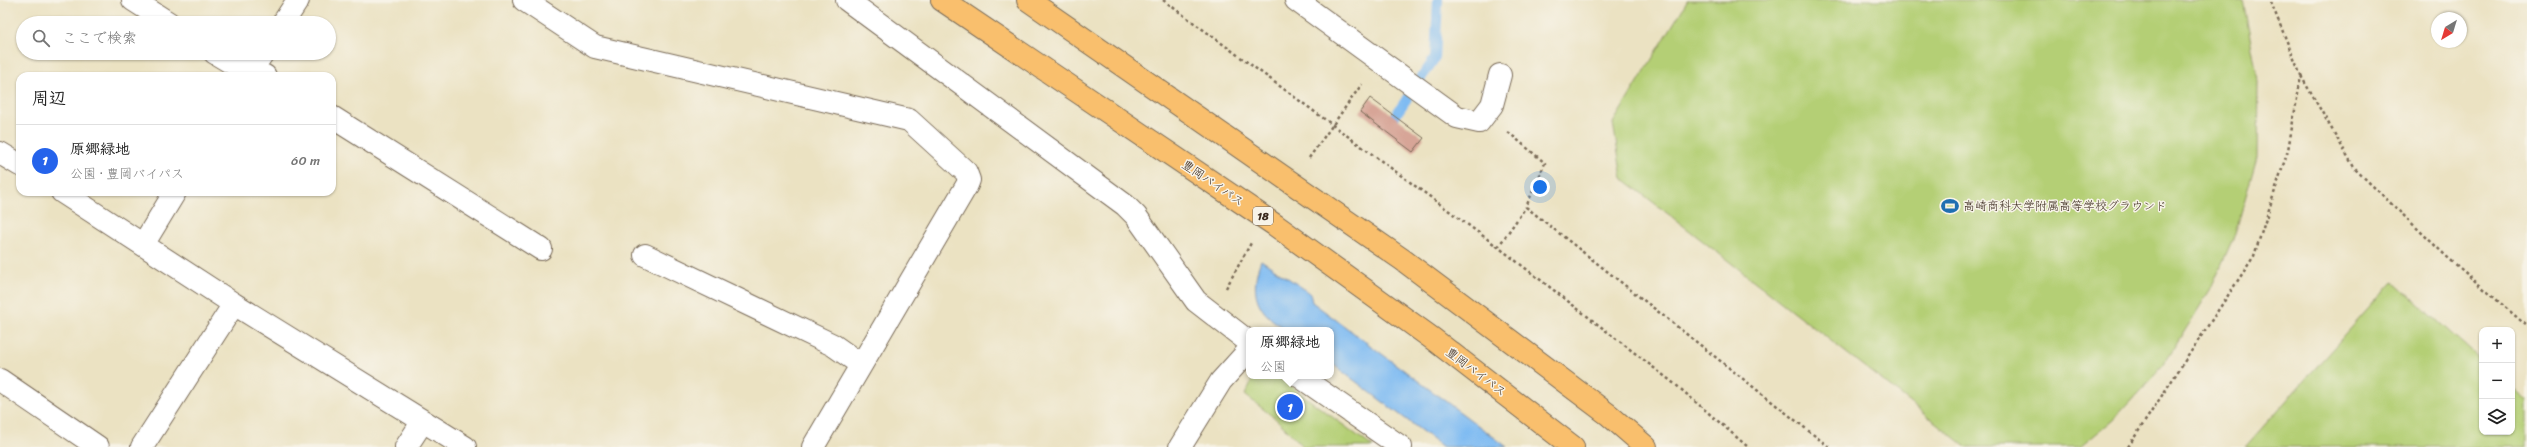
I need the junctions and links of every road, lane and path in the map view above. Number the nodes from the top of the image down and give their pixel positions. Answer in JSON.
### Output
{"nodes":[{"id":1,"x":133,"y":0,"type":"edge"},
{"id":2,"x":298,"y":0,"type":"edge"},
{"id":3,"x":524,"y":0,"type":"edge"},
{"id":4,"x":847,"y":0,"type":"edge"},
{"id":5,"x":942,"y":0,"type":"edge"},
{"id":6,"x":1028,"y":0,"type":"edge"},
{"id":7,"x":1163,"y":0,"type":"edge"},
{"id":8,"x":1296,"y":0,"type":"edge"},
{"id":9,"x":2270,"y":0,"type":"edge"},
{"id":10,"x":157,"y":16,"type":"edge"},
{"id":11,"x":288,"y":16,"type":"edge"},
{"id":12,"x":227,"y":60,"type":"edge"},
{"id":13,"x":1384,"y":65,"type":"junction"},
{"id":14,"x":257,"y":68,"type":"edge"},
{"id":15,"x":1500,"y":75,"type":"dead end"},
{"id":16,"x":2301,"y":76,"type":"junction"},
{"id":17,"x":1487,"y":114,"type":"junction"},
{"id":18,"x":336,"y":120,"type":"edge"},
{"id":19,"x":1333,"y":124,"type":"junction"},
{"id":20,"x":0,"y":153,"type":"edge"},
{"id":21,"x":1307,"y":162,"type":"dead end"},
{"id":22,"x":16,"y":163,"type":"edge"},
{"id":23,"x":68,"y":196,"type":"edge"},
{"id":24,"x":173,"y":196,"type":"edge"},
{"id":25,"x":1526,"y":207,"type":"junction"},
{"id":26,"x":1252,"y":241,"type":"dead end"},
{"id":27,"x":144,"y":243,"type":"junction"},
{"id":28,"x":1498,"y":247,"type":"junction"},
{"id":29,"x":541,"y":249,"type":"dead end"},
{"id":30,"x":645,"y":255,"type":"dead end"},
{"id":31,"x":234,"y":304,"type":"junction"},
{"id":32,"x":1212,"y":315,"type":"junction"},
{"id":33,"x":2527,"y":326,"type":"edge"},
{"id":34,"x":1246,"y":340,"type":"edge"},
{"id":35,"x":1246,"y":353,"type":"edge"},
{"id":36,"x":860,"y":364,"type":"junction"},
{"id":37,"x":1303,"y":379,"type":"edge"},
{"id":38,"x":0,"y":380,"type":"edge"},
{"id":39,"x":423,"y":421,"type":"junction"},
{"id":40,"x":98,"y":447,"type":"edge"},
{"id":41,"x":142,"y":447,"type":"edge"},
{"id":42,"x":406,"y":447,"type":"edge"},
{"id":43,"x":465,"y":447,"type":"edge"},
{"id":44,"x":813,"y":447,"type":"edge"},
{"id":45,"x":1180,"y":447,"type":"edge"},
{"id":46,"x":1401,"y":447,"type":"edge"},
{"id":47,"x":1573,"y":447,"type":"edge"},
{"id":48,"x":1646,"y":447,"type":"edge"},
{"id":49,"x":1748,"y":447,"type":"edge"},
{"id":50,"x":1829,"y":447,"type":"edge"},
{"id":51,"x":2128,"y":447,"type":"edge"}],
"edges":[{"from":1,"to":10,"type":"street"},
{"from":2,"to":11,"type":"street"},
{"from":3,"to":36,"type":"street"},
{"from":4,"to":32,"type":"street"},
{"from":5,"to":47,"type":"highway","name":"豊岡バイパス","number":"18"},
{"from":6,"to":48,"type":"highway"},
{"from":7,"to":19,"type":"path"},
{"from":8,"to":13,"type":"street"},
{"from":9,"to":16,"type":"path"},
{"from":12,"to":14,"type":"street"},
{"from":13,"to":17,"type":"street"},
{"from":13,"to":19,"type":"path"},
{"from":15,"to":17,"type":"street"},
{"from":16,"to":33,"type":"path"},
{"from":16,"to":51,"type":"path"},
{"from":17,"to":25,"type":"path"},
{"from":18,"to":29,"type":"street"},
{"from":19,"to":21,"type":"path"},
{"from":19,"to":28,"type":"path"},
{"from":20,"to":22,"type":"street"},
{"from":23,"to":27,"type":"street"},
{"from":24,"to":27,"type":"street"},
{"from":25,"to":28,"type":"path"},
{"from":25,"to":50,"type":"path"},
{"from":26,"to":32,"type":"path"},
{"from":27,"to":31,"type":"street"},
{"from":28,"to":49,"type":"path"},
{"from":30,"to":36,"type":"street"},
{"from":31,"to":39,"type":"street"},
{"from":31,"to":41,"type":"street"},
{"from":32,"to":34,"type":"street"},
{"from":35,"to":45,"type":"street"},
{"from":36,"to":44,"type":"street"},
{"from":37,"to":46,"type":"street"},
{"from":38,"to":40,"type":"street"},
{"from":39,"to":42,"type":"street"},
{"from":39,"to":43,"type":"street"}]}
